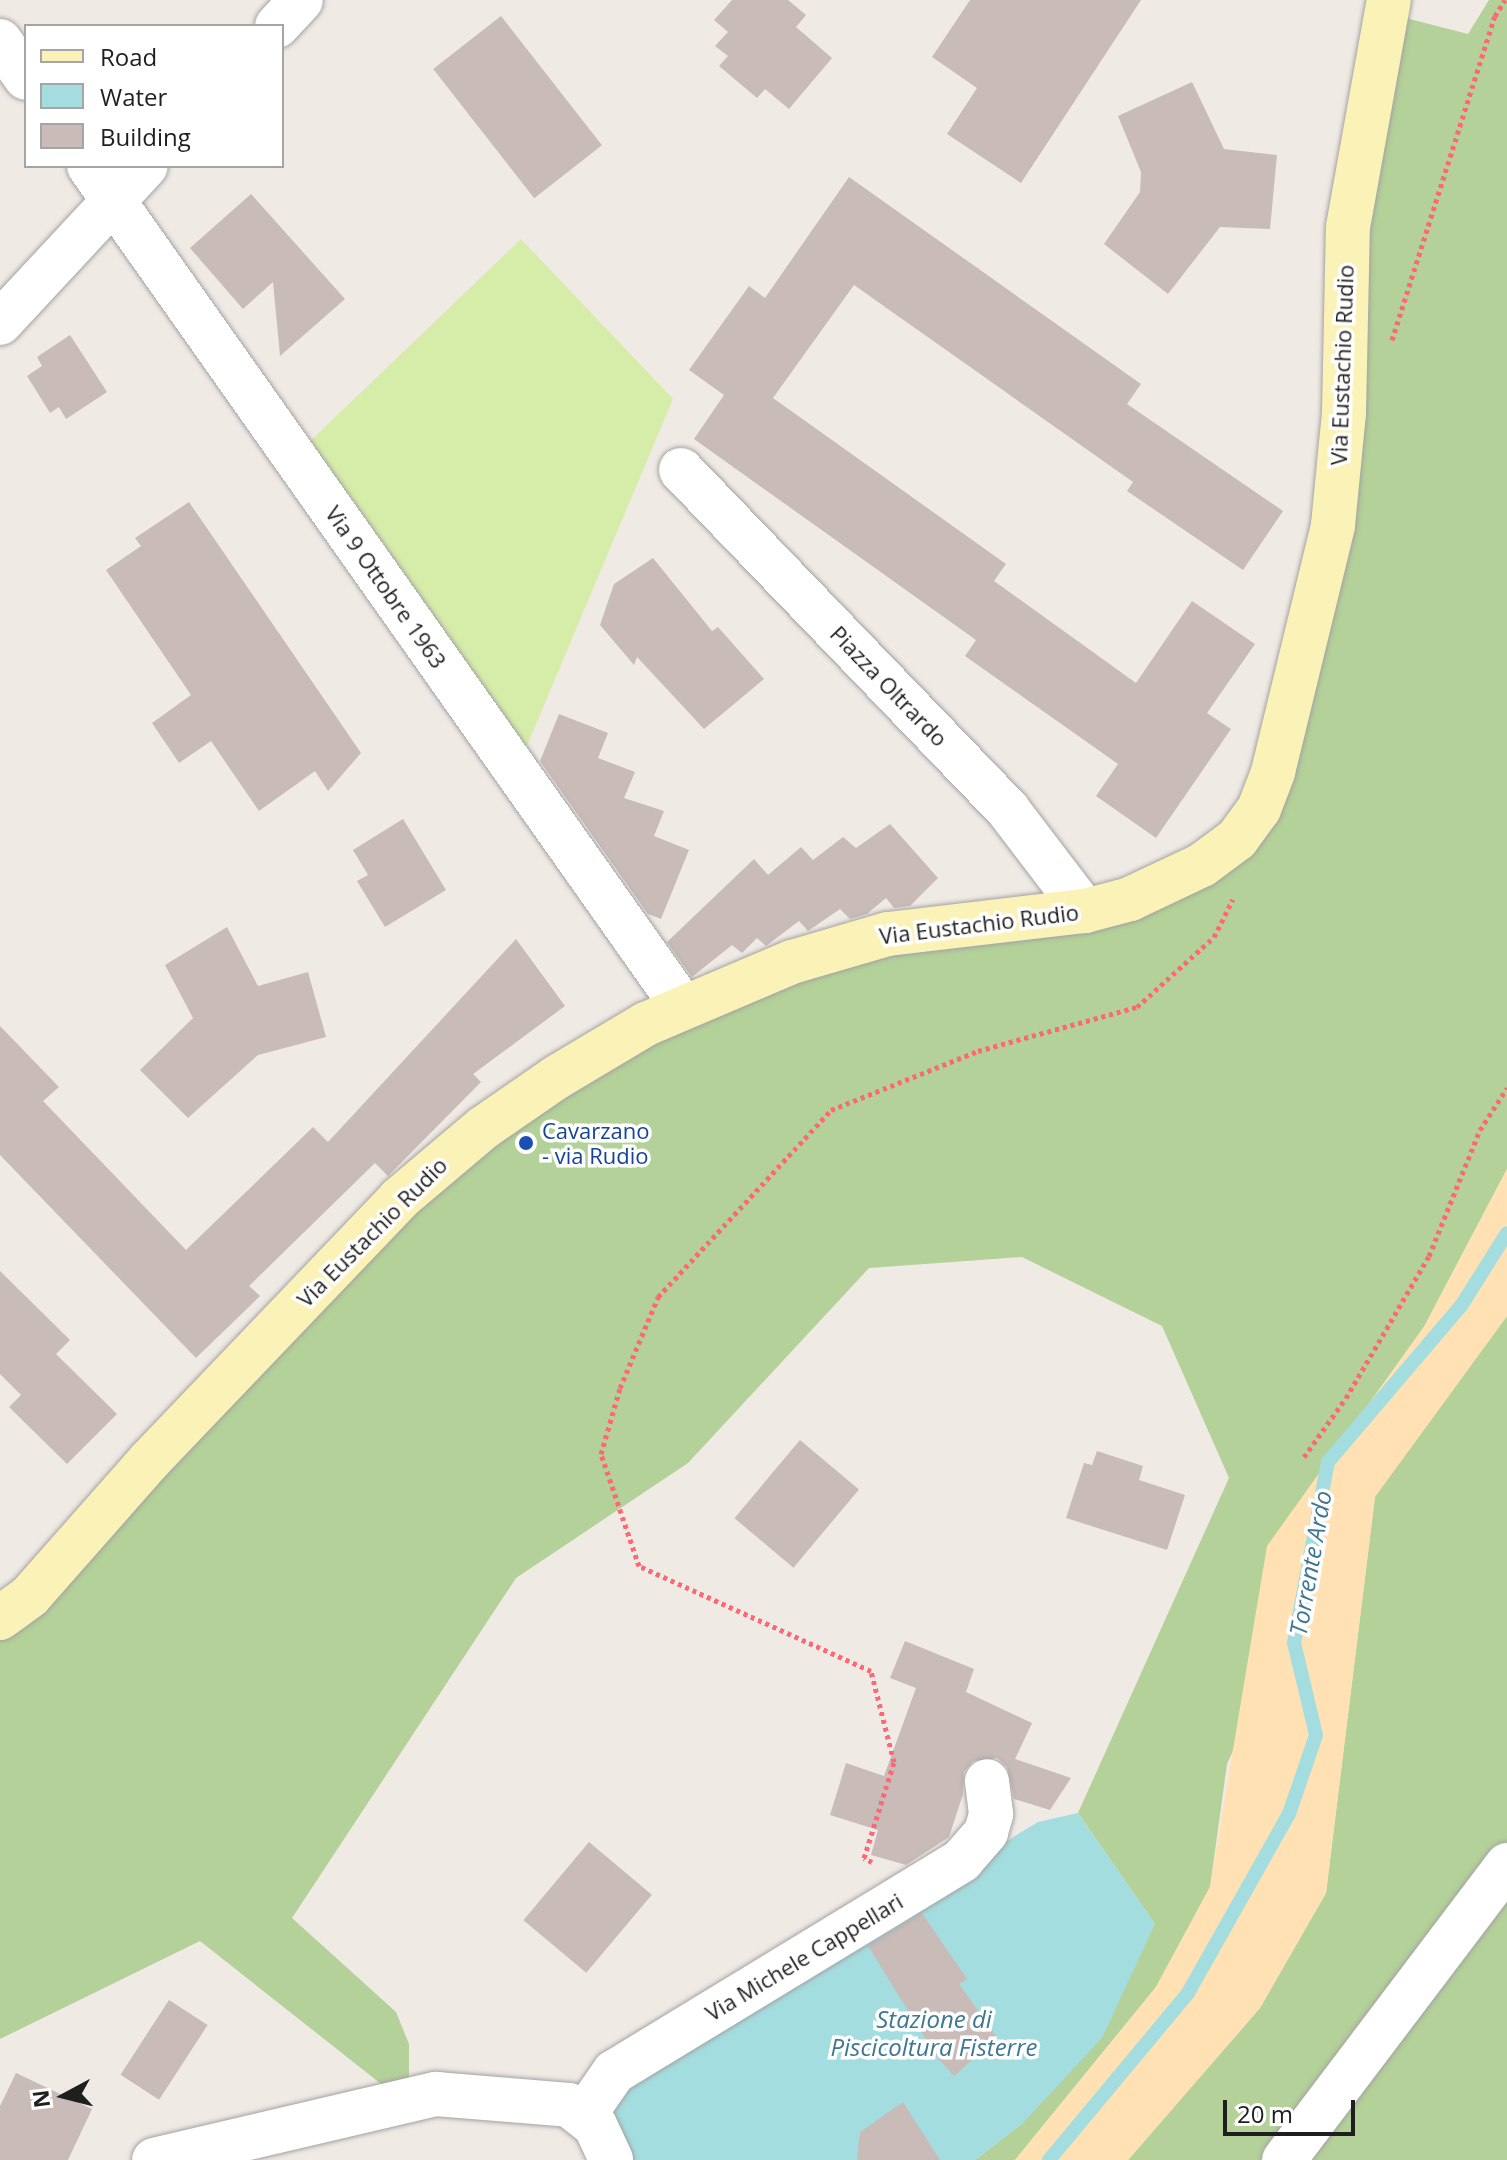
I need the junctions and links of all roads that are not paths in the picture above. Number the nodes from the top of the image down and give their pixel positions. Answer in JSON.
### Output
{"nodes":[{"id":1,"x":301,"y":0,"type":"edge"},
{"id":2,"x":1389,"y":0,"type":"edge"},
{"id":3,"x":279,"y":24,"type":"edge"},
{"id":4,"x":0,"y":41,"type":"edge"},
{"id":5,"x":24,"y":75,"type":"edge"},
{"id":6,"x":141,"y":168,"type":"edge"},
{"id":7,"x":101,"y":183,"type":"edge"},
{"id":8,"x":0,"y":323,"type":"edge"},
{"id":9,"x":681,"y":470,"type":"dead end"},
{"id":10,"x":1085,"y":911,"type":"junction"},
{"id":11,"x":683,"y":1007,"type":"junction"},
{"id":12,"x":0,"y":1618,"type":"edge"},
{"id":13,"x":987,"y":1781,"type":"dead end"},
{"id":14,"x":1507,"y":1865,"type":"edge"},
{"id":15,"x":585,"y":2114,"type":"junction"},
{"id":16,"x":154,"y":2160,"type":"edge"},
{"id":17,"x":611,"y":2160,"type":"edge"},
{"id":18,"x":1284,"y":2160,"type":"edge"}],
"edges":[{"from":1,"to":3,"type":"street"},
{"from":2,"to":10,"type":"street","name":"Via Eustachio Rudio"},
{"from":4,"to":5,"type":"street"},
{"from":6,"to":7,"type":"street"},
{"from":7,"to":8,"type":"street"},
{"from":7,"to":11,"type":"street","name":"Via 9 Ottobre 1963"},
{"from":9,"to":10,"type":"street","name":"Piazza Oltrardo"},
{"from":10,"to":11,"type":"street","name":"Via Eustachio Rudio"},
{"from":11,"to":12,"type":"street","name":"Via Eustachio Rudio"},
{"from":13,"to":15,"type":"street","name":"Via Michele Cappellari"},
{"from":14,"to":18,"type":"street"},
{"from":15,"to":16,"type":"street"},
{"from":15,"to":17,"type":"street"}]}
